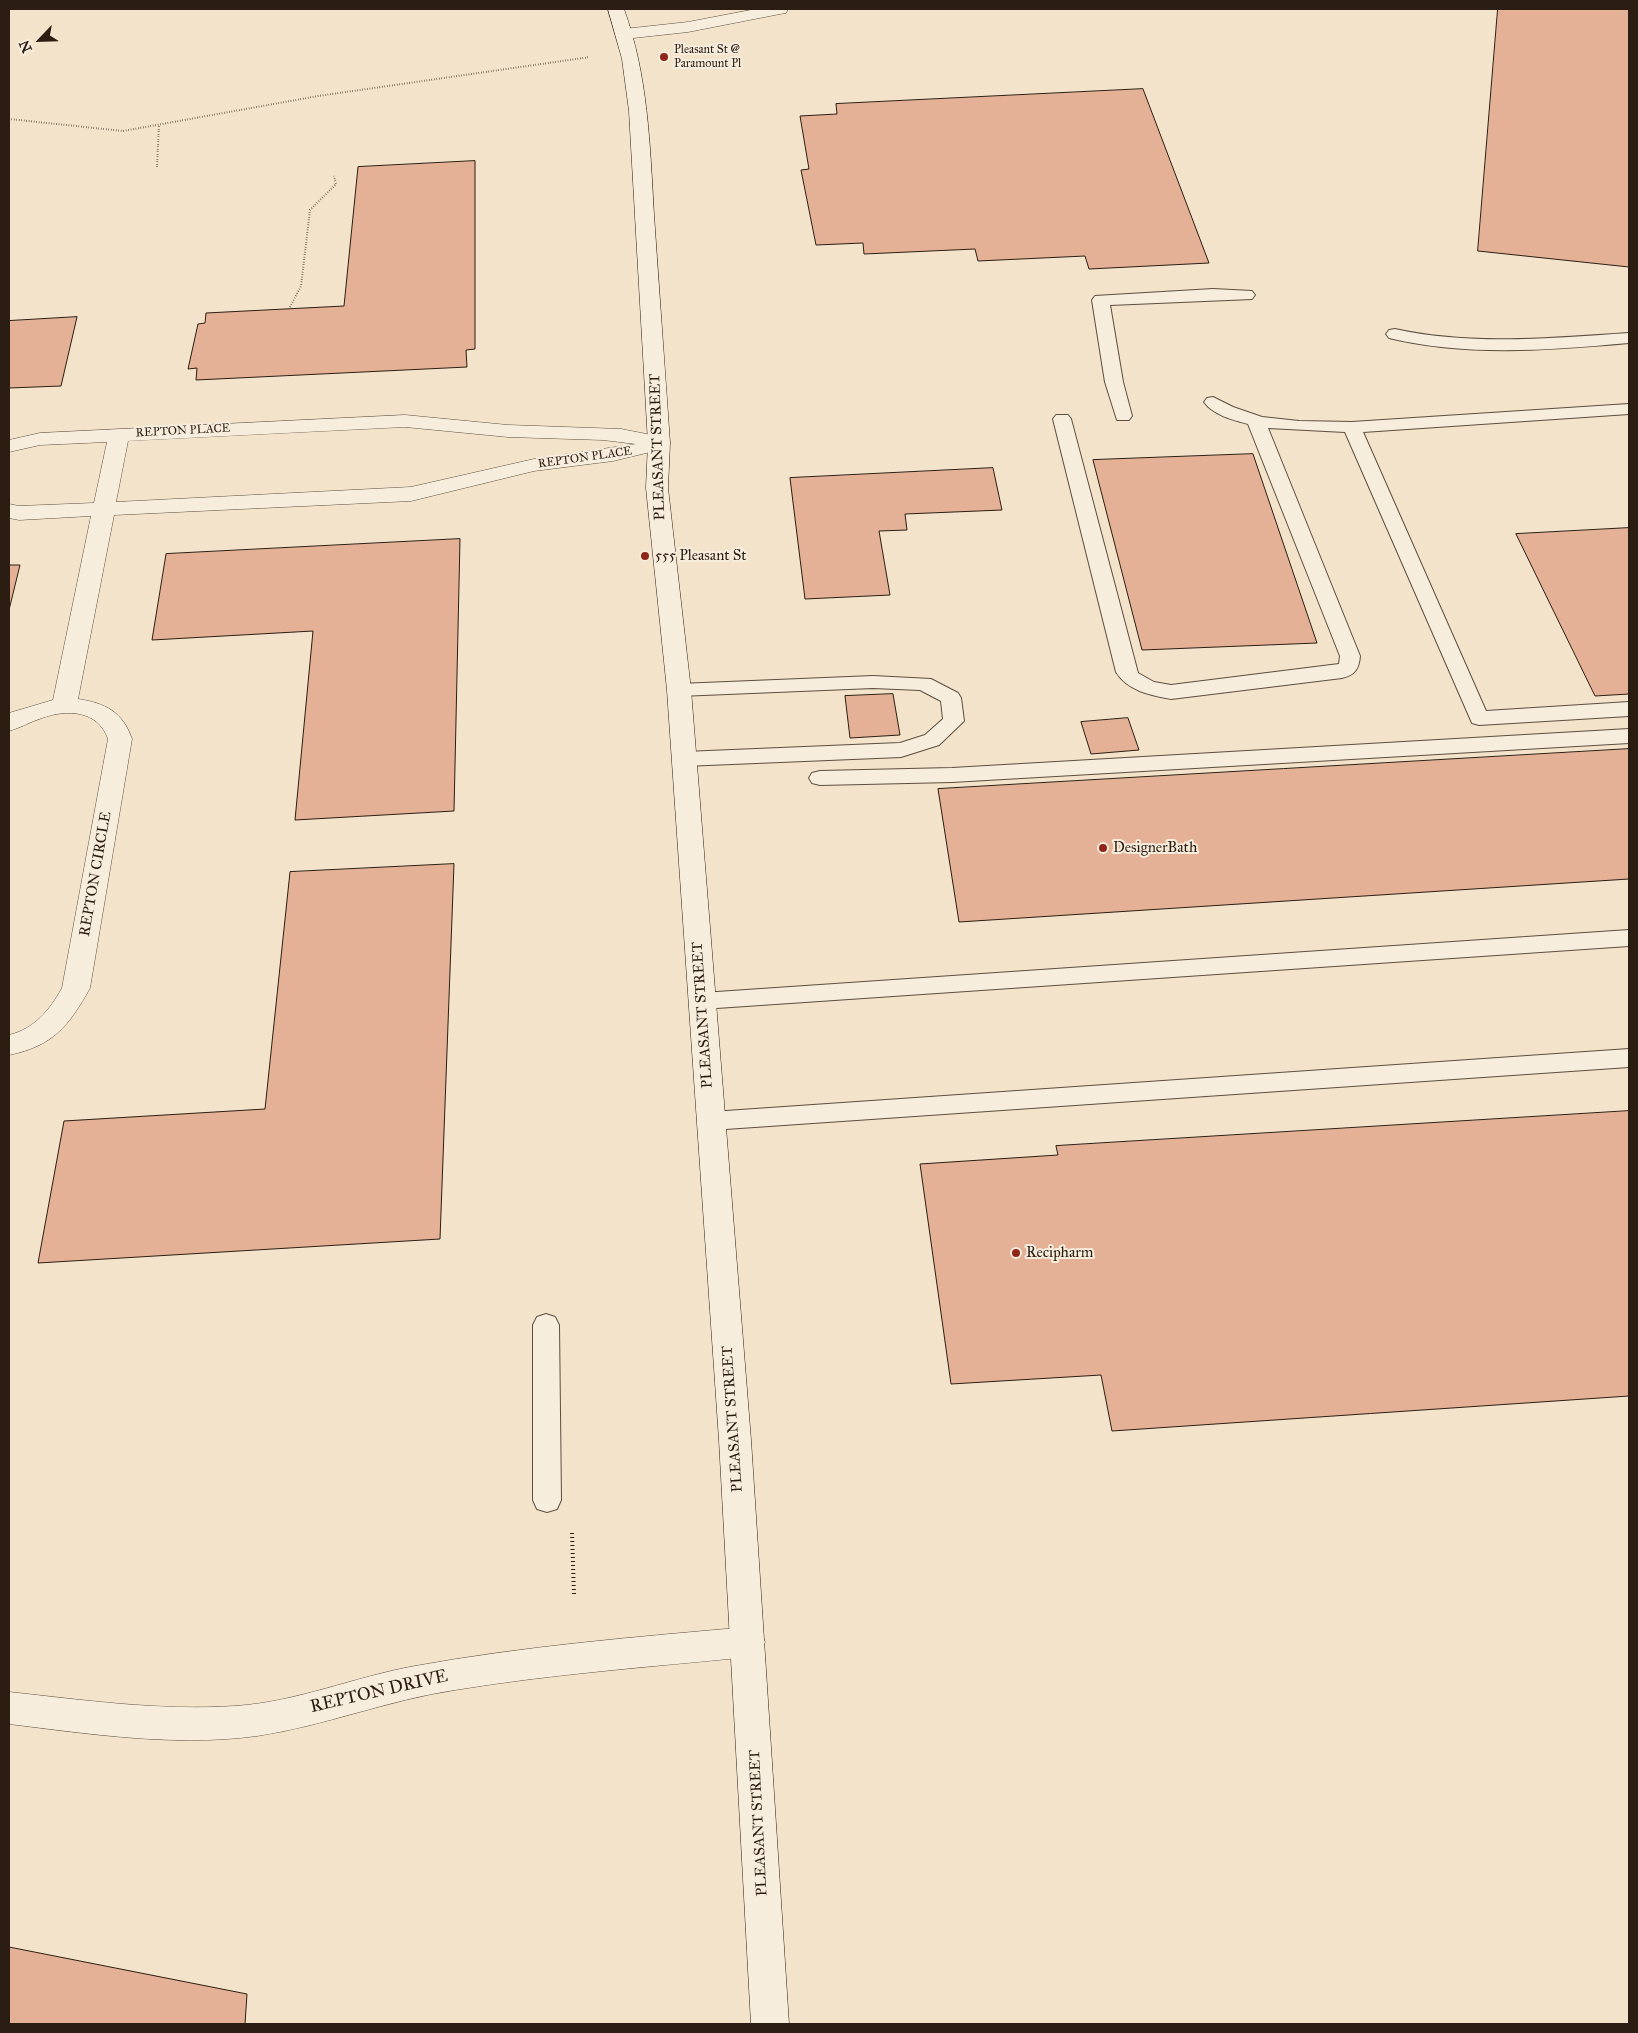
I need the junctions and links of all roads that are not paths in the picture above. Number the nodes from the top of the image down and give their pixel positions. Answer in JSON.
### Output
{"nodes":[{"id":1,"x":616,"y":9,"type":"edge"},
{"id":2,"x":779,"y":9,"type":"edge"},
{"id":3,"x":694,"y":10,"type":"dead end"},
{"id":4,"x":624,"y":34,"type":"junction"},
{"id":5,"x":1246,"y":295,"type":"dead end"},
{"id":6,"x":1395,"y":334,"type":"dead end"},
{"id":7,"x":1629,"y":338,"type":"edge"},
{"id":8,"x":1213,"y":402,"type":"dead end"},
{"id":9,"x":1629,"y":410,"type":"edge"},
{"id":10,"x":1123,"y":416,"type":"dead end"},
{"id":11,"x":1062,"y":419,"type":"dead end"},
{"id":12,"x":1255,"y":420,"type":"junction"},
{"id":13,"x":1352,"y":427,"type":"junction"},
{"id":14,"x":119,"y":434,"type":"junction"},
{"id":15,"x":659,"y":443,"type":"junction"},
{"id":16,"x":9,"y":446,"type":"edge"},
{"id":17,"x":104,"y":510,"type":"junction"},
{"id":18,"x":9,"y":511,"type":"edge"},
{"id":19,"x":679,"y":690,"type":"junction"},
{"id":20,"x":64,"y":706,"type":"junction"},
{"id":21,"x":1629,"y":708,"type":"edge"},
{"id":22,"x":9,"y":723,"type":"edge"},
{"id":23,"x":1629,"y":736,"type":"edge"},
{"id":24,"x":684,"y":759,"type":"junction"},
{"id":25,"x":820,"y":778,"type":"dead end"},
{"id":26,"x":1629,"y":938,"type":"edge"},
{"id":27,"x":702,"y":1001,"type":"junction"},
{"id":28,"x":9,"y":1045,"type":"edge"},
{"id":29,"x":1629,"y":1058,"type":"edge"},
{"id":30,"x":711,"y":1121,"type":"junction"},
{"id":31,"x":546,"y":1326,"type":"dead end"},
{"id":32,"x":547,"y":1500,"type":"road end"},
{"id":33,"x":748,"y":1642,"type":"junction"},
{"id":34,"x":9,"y":1708,"type":"edge"},
{"id":35,"x":770,"y":2024,"type":"edge"}],
"edges":[{"from":1,"to":4,"type":"street","name":"PLEASANT STREET"},
{"from":2,"to":3,"type":"street"},
{"from":2,"to":4,"type":"street"},
{"from":4,"to":15,"type":"street","name":"PLEASANT STREET"},
{"from":5,"to":10,"type":"lane"},
{"from":6,"to":7,"type":"lane"},
{"from":8,"to":12,"type":"lane"},
{"from":9,"to":13,"type":"lane"},
{"from":11,"to":12,"type":"lane"},
{"from":12,"to":13,"type":"lane"},
{"from":13,"to":21,"type":"lane"},
{"from":14,"to":15,"type":"street","name":"REPTON PLACE"},
{"from":14,"to":16,"type":"street","name":"REPTON PLACE"},
{"from":14,"to":17,"type":"street"},
{"from":15,"to":17,"type":"street","name":"REPTON PLACE"},
{"from":15,"to":19,"type":"street","name":"PLEASANT STREET"},
{"from":17,"to":18,"type":"street","name":"REPTON PLACE"},
{"from":17,"to":20,"type":"street"},
{"from":19,"to":24,"type":"street","name":"PLEASANT STREET"},
{"from":19,"to":24,"type":"lane"},
{"from":20,"to":22,"type":"street","name":"REPTON CIRCLE"},
{"from":20,"to":28,"type":"street","name":"REPTON CIRCLE"},
{"from":23,"to":25,"type":"lane"},
{"from":24,"to":27,"type":"street","name":"PLEASANT STREET"},
{"from":26,"to":27,"type":"lane"},
{"from":27,"to":30,"type":"street","name":"PLEASANT STREET"},
{"from":29,"to":30,"type":"lane"},
{"from":30,"to":33,"type":"street","name":"PLEASANT STREET"},
{"from":31,"to":32,"type":"lane"},
{"from":33,"to":34,"type":"street","name":"REPTON DRIVE"},
{"from":33,"to":35,"type":"street","name":"PLEASANT STREET"}]}
